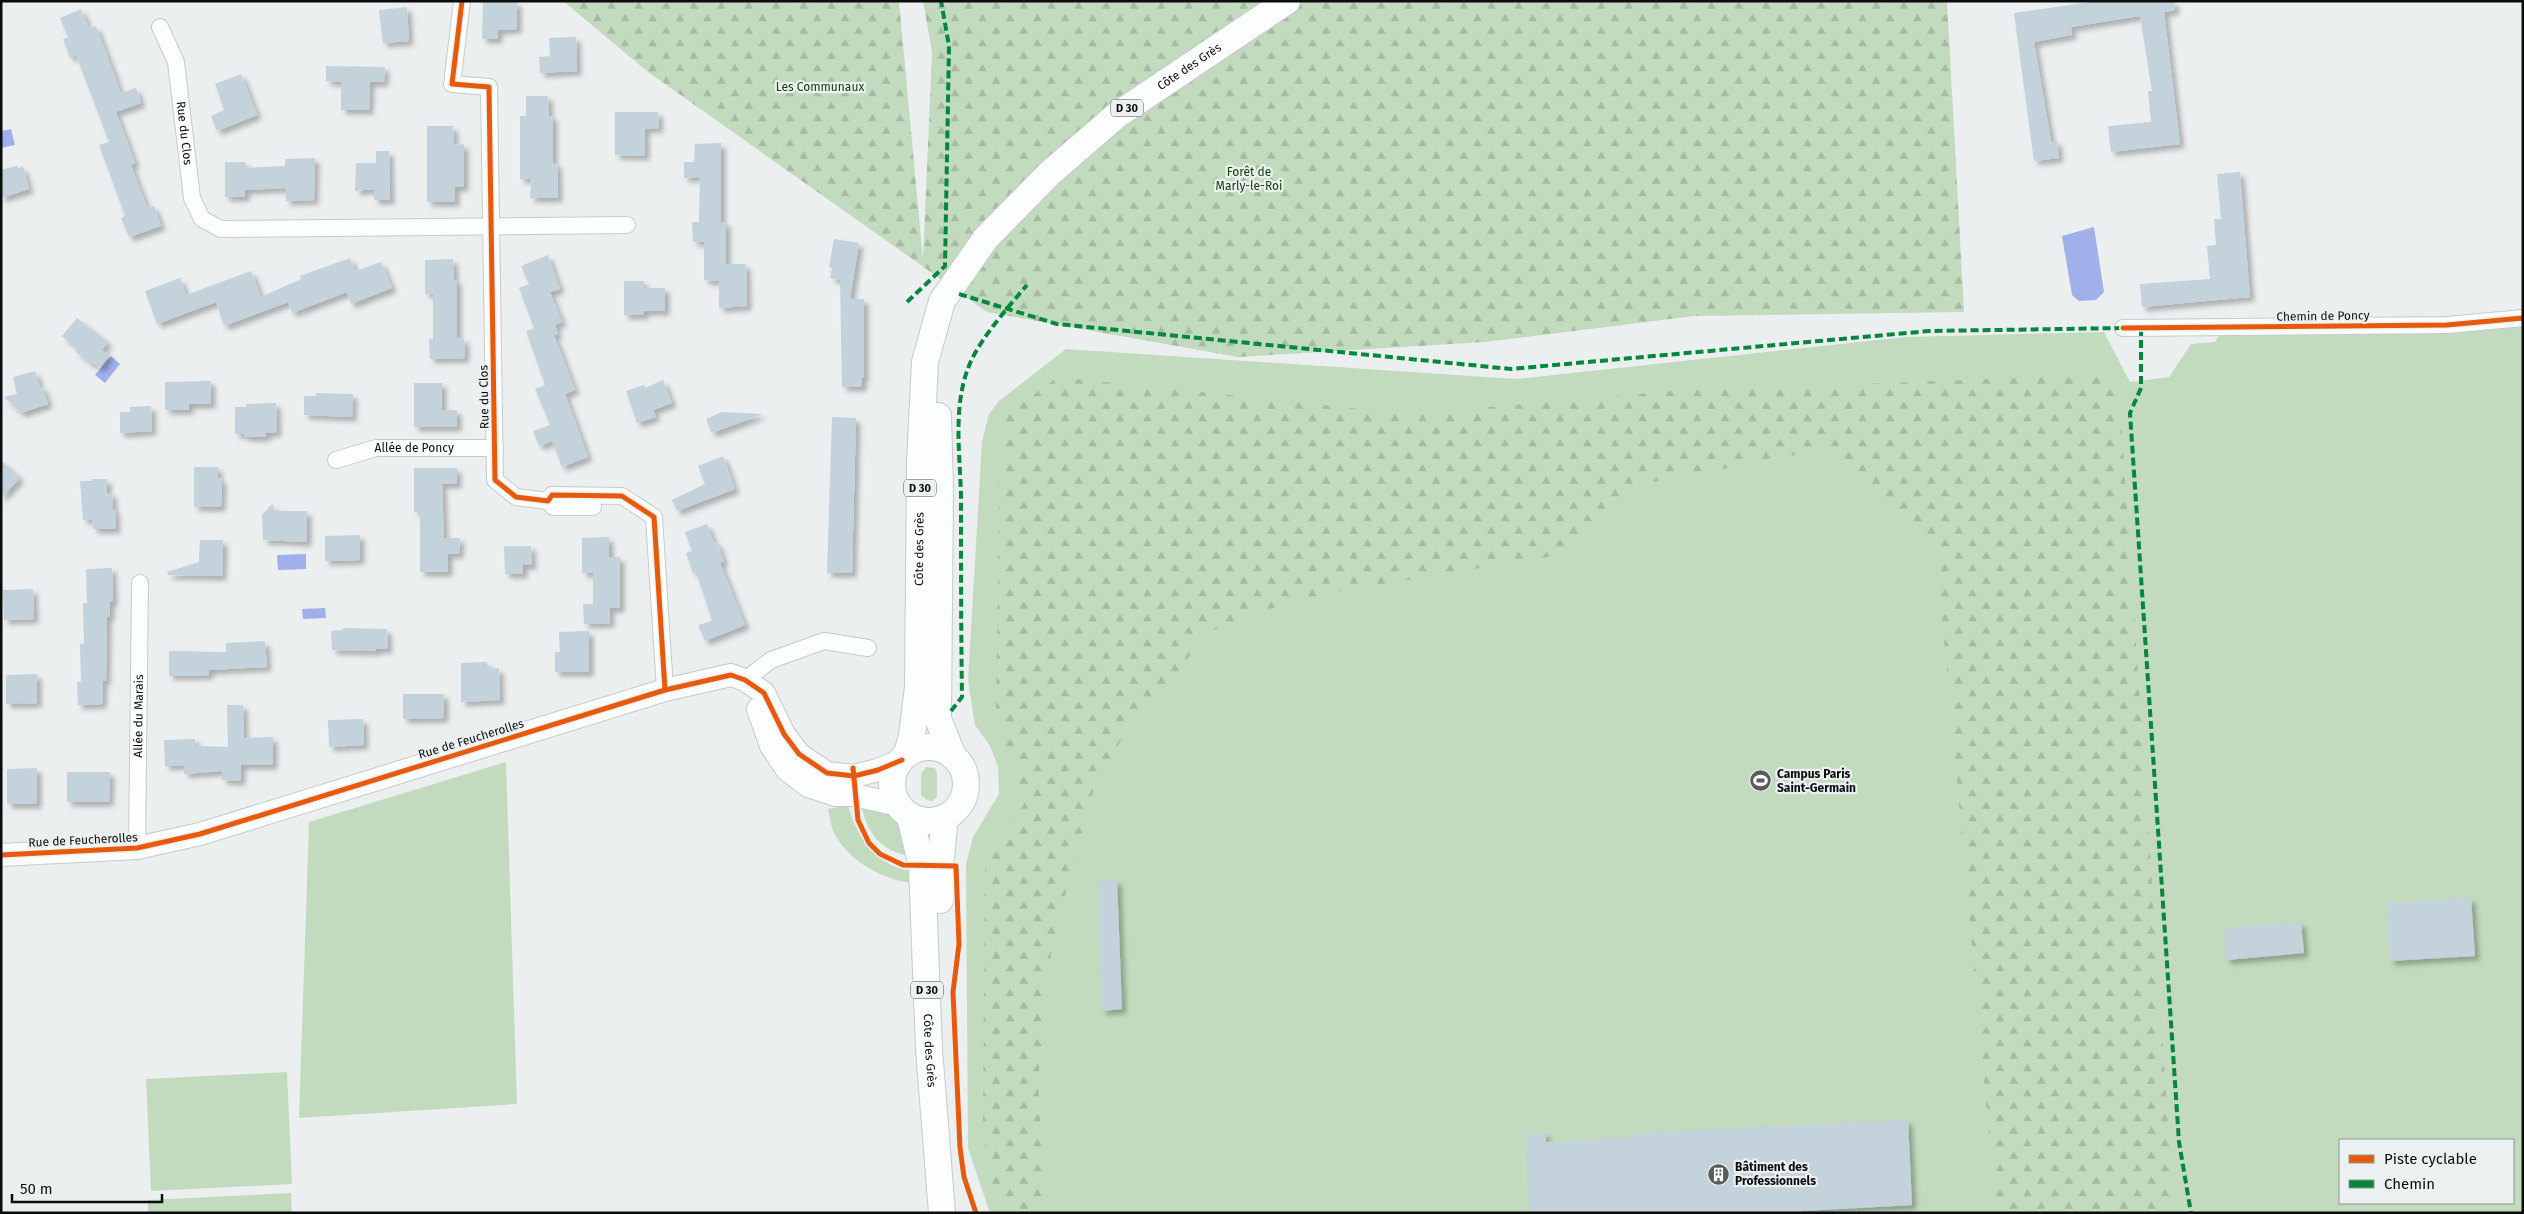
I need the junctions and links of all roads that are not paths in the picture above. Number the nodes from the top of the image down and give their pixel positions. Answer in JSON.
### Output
{"nodes":[{"id":1,"x":462,"y":1,"type":"edge"},
{"id":2,"x":1287,"y":1,"type":"edge"},
{"id":3,"x":160,"y":27,"type":"dead end"},
{"id":4,"x":627,"y":225,"type":"dead end"},
{"id":5,"x":490,"y":228,"type":"junction"},
{"id":6,"x":986,"y":238,"type":"junction"},
{"id":7,"x":2523,"y":318,"type":"edge"},
{"id":8,"x":2123,"y":328,"type":"dead end"},
{"id":9,"x":495,"y":448,"type":"junction"},
{"id":10,"x":336,"y":460,"type":"dead end"},
{"id":11,"x":140,"y":582,"type":"dead end"},
{"id":12,"x":868,"y":648,"type":"dead end"},
{"id":13,"x":747,"y":682,"type":"junction"},
{"id":14,"x":664,"y":690,"type":"junction"},
{"id":15,"x":953,"y":756,"type":"junction"},
{"id":16,"x":905,"y":757,"type":"junction"},
{"id":17,"x":905,"y":810,"type":"junction"},
{"id":18,"x":945,"y":817,"type":"junction"},
{"id":19,"x":137,"y":848,"type":"junction"},
{"id":20,"x":1,"y":855,"type":"edge"},
{"id":21,"x":940,"y":1166,"type":"junction"},
{"id":22,"x":942,"y":1213,"type":"edge"}],
"edges":[{"from":1,"to":5,"type":"street","name":"Rue du Clos"},
{"from":2,"to":6,"type":"main road","name":"Côte des Grès","number":"D 30"},
{"from":3,"to":5,"type":"street","name":"Rue du Clos"},
{"from":4,"to":5,"type":"street","name":"Rue du Clos"},
{"from":5,"to":9,"type":"street","name":"Rue du Clos"},
{"from":6,"to":15,"type":"main road","name":"Côte des Grès","number":"D 30"},
{"from":6,"to":16,"type":"main road","name":"Côte des Grès","number":"D 30"},
{"from":7,"to":8,"type":"street","name":"Chemin de Poncy"},
{"from":9,"to":10,"type":"street","name":"Allée de Poncy"},
{"from":9,"to":14,"type":"street","name":"Rue du Clos"},
{"from":11,"to":19,"type":"street","name":"Allée du Marais"},
{"from":12,"to":13,"type":"street"},
{"from":13,"to":14,"type":"street","name":"Rue de Feucherolles"},
{"from":13,"to":16,"type":"street"},
{"from":13,"to":17,"type":"street"},
{"from":14,"to":19,"type":"street","name":"Rue de Feucherolles"},
{"from":15,"to":16,"type":"main road"},
{"from":15,"to":18,"type":"main road"},
{"from":16,"to":17,"type":"main road"},
{"from":17,"to":18,"type":"main road"},
{"from":17,"to":21,"type":"main road","name":"Côte des Grès","number":"D 30"},
{"from":18,"to":21,"type":"main road","name":"Côte des Grès","number":"D 30"},
{"from":19,"to":20,"type":"street","name":"Rue de Feucherolles"},
{"from":21,"to":22,"type":"main road","name":"Côte des Grès","number":"D 30"}]}
